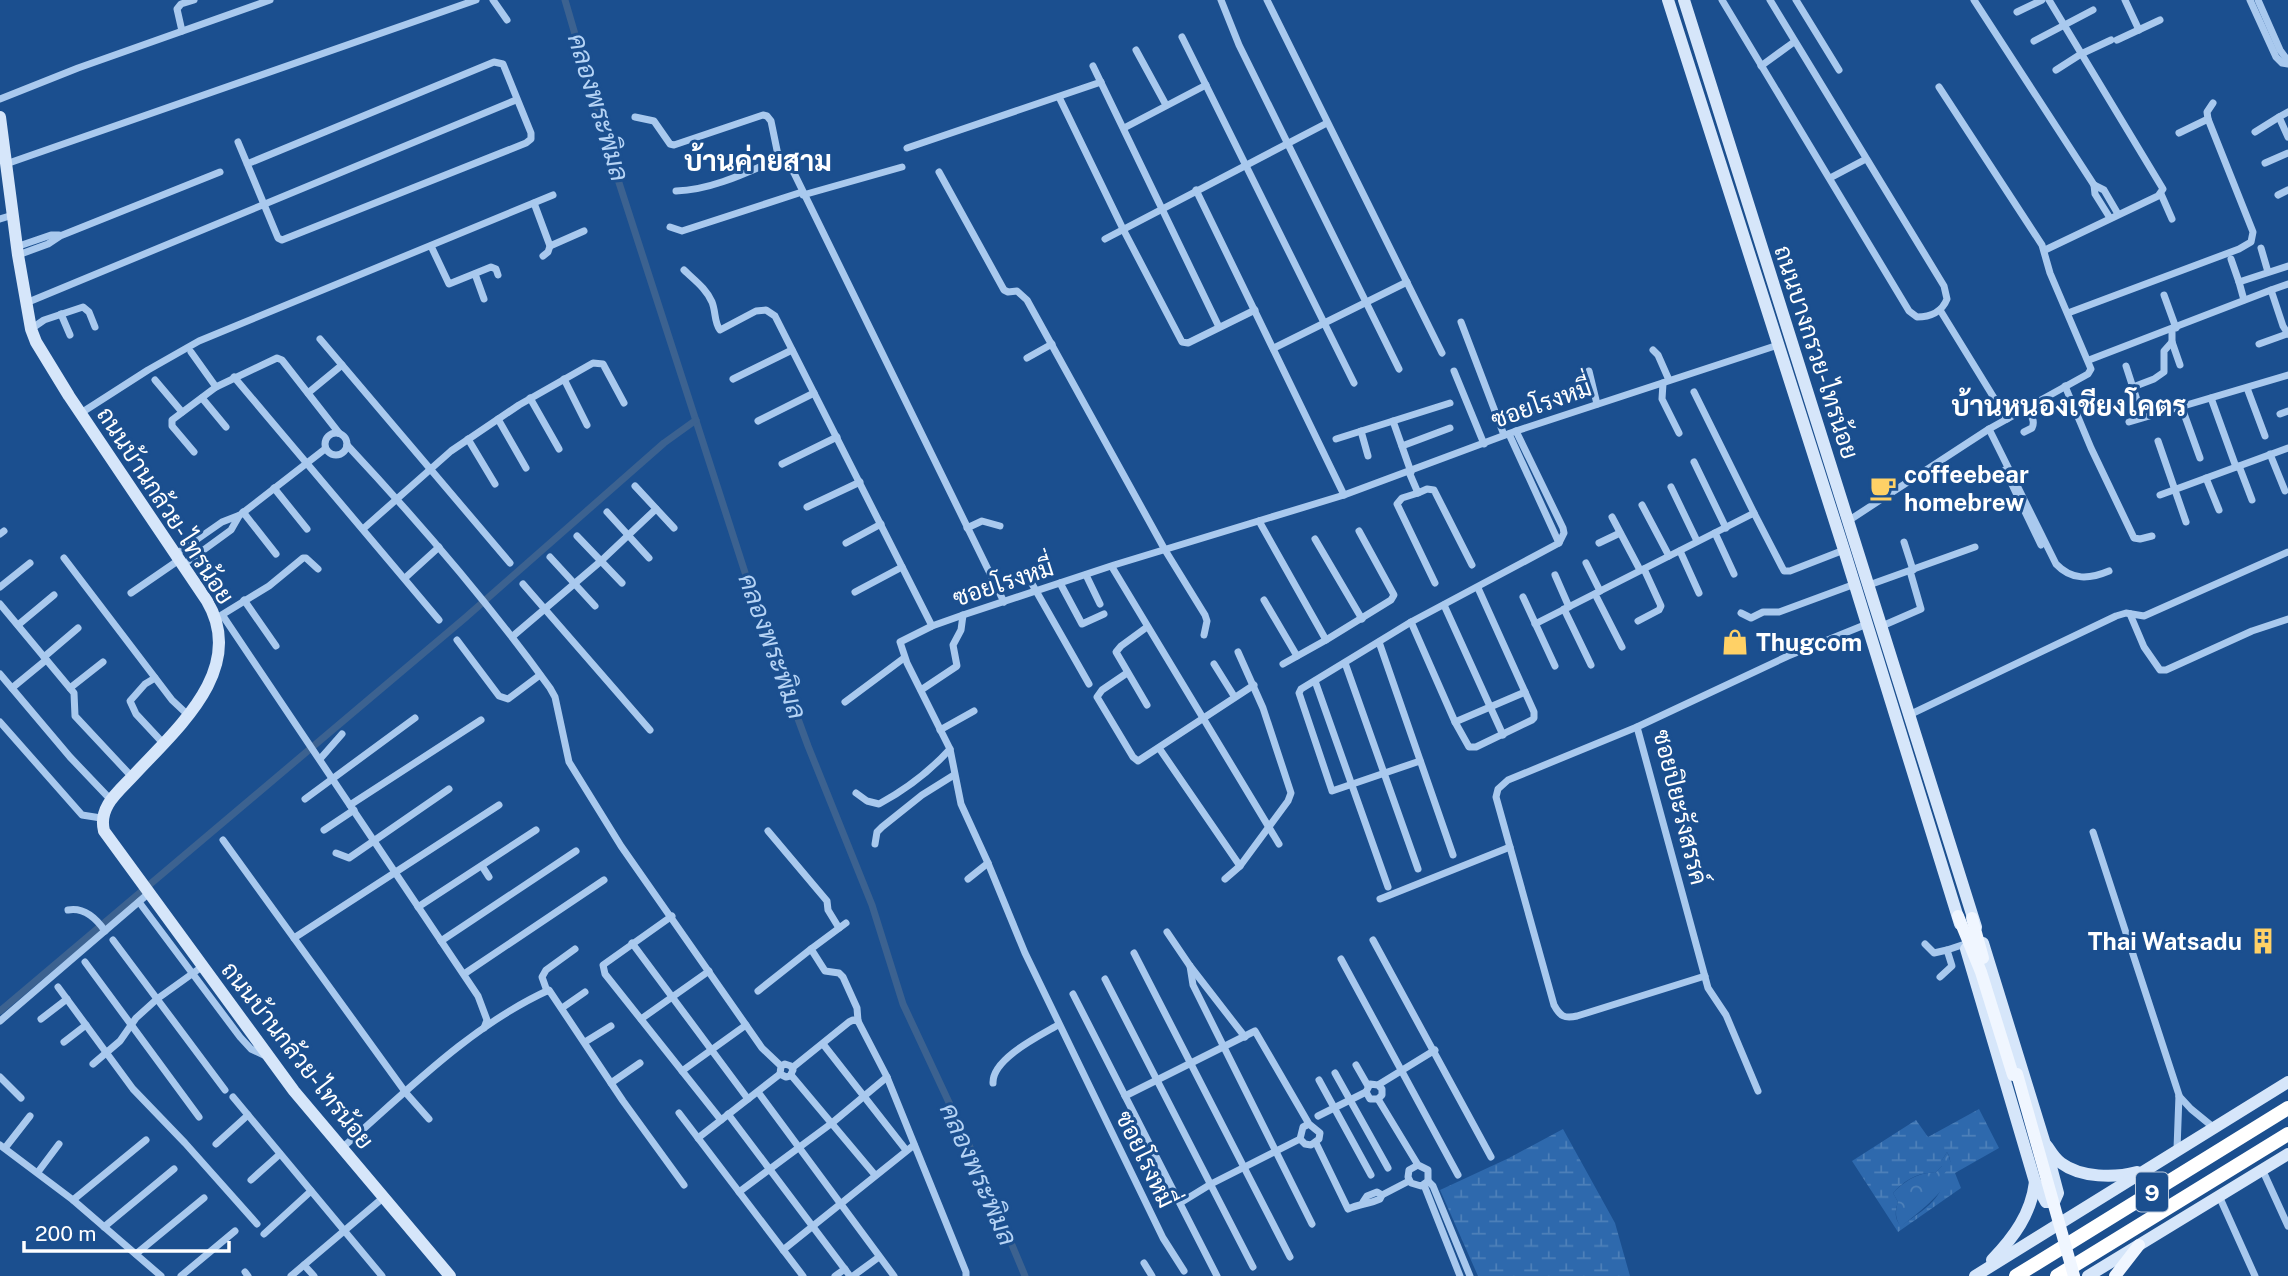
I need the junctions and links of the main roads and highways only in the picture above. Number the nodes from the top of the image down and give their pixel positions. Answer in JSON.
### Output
{"nodes":[{"id":1,"x":1668,"y":0,"type":"edge"},
{"id":2,"x":1684,"y":0,"type":"edge"},
{"id":3,"x":0,"y":117,"type":"edge"},
{"id":4,"x":6,"y":217,"type":"edge"},
{"id":5,"x":1958,"y":916,"type":"junction"},
{"id":6,"x":1972,"y":918,"type":"junction"},
{"id":7,"x":2015,"y":1075,"type":"junction"},
{"id":8,"x":2288,"y":1082,"type":"edge"},
{"id":9,"x":2288,"y":1108,"type":"edge"},
{"id":10,"x":2288,"y":1134,"type":"edge"},
{"id":11,"x":2045,"y":1144,"type":"junction"},
{"id":12,"x":2288,"y":1154,"type":"edge"},
{"id":13,"x":2144,"y":1170,"type":"junction"},
{"id":14,"x":2035,"y":1182,"type":"junction"},
{"id":15,"x":2139,"y":1245,"type":"junction"},
{"id":16,"x":450,"y":1276,"type":"edge"},
{"id":17,"x":1975,"y":1276,"type":"edge"},
{"id":18,"x":2016,"y":1276,"type":"edge"},
{"id":19,"x":2057,"y":1276,"type":"edge"},
{"id":20,"x":2072,"y":1276,"type":"edge"},
{"id":21,"x":2088,"y":1276,"type":"edge"},
{"id":22,"x":2115,"y":1276,"type":"edge"}],
"edges":[{"from":1,"to":5,"type":"main road","name":"ถนนบางกรวย-ไทรน้อย"},
{"from":2,"to":6,"type":"main road","name":"ถนนบางกรวย-ไทรน้อย"},
{"from":3,"to":4,"type":"main road","name":"ถนนบ้านกล้วย-ไทรน้อย"},
{"from":4,"to":16,"type":"main road","name":"ถนนบ้านกล้วย-ไทรน้อย"},
{"from":5,"to":7,"type":"main road"},
{"from":5,"to":14,"type":"main road","name":"ถนนบางกรวย-ไทรน้อย"},
{"from":6,"to":7,"type":"main road"},
{"from":6,"to":11,"type":"main road","name":"ถนนบางกรวย-ไทรน้อย"},
{"from":7,"to":20,"type":"main road","bridge":true},
{"from":8,"to":13,"type":"main road"},
{"from":9,"to":18,"type":"highway","number":"9"},
{"from":10,"to":19,"type":"highway","number":"9"},
{"from":11,"to":13,"type":"main road"},
{"from":11,"to":14,"type":"main road","name":"ถนนบางกรวย-ไทรน้อย"},
{"from":12,"to":15,"type":"main road"},
{"from":13,"to":17,"type":"main road"},
{"from":14,"to":17,"type":"main road"},
{"from":15,"to":21,"type":"main road"},
{"from":15,"to":22,"type":"main road"}]}
